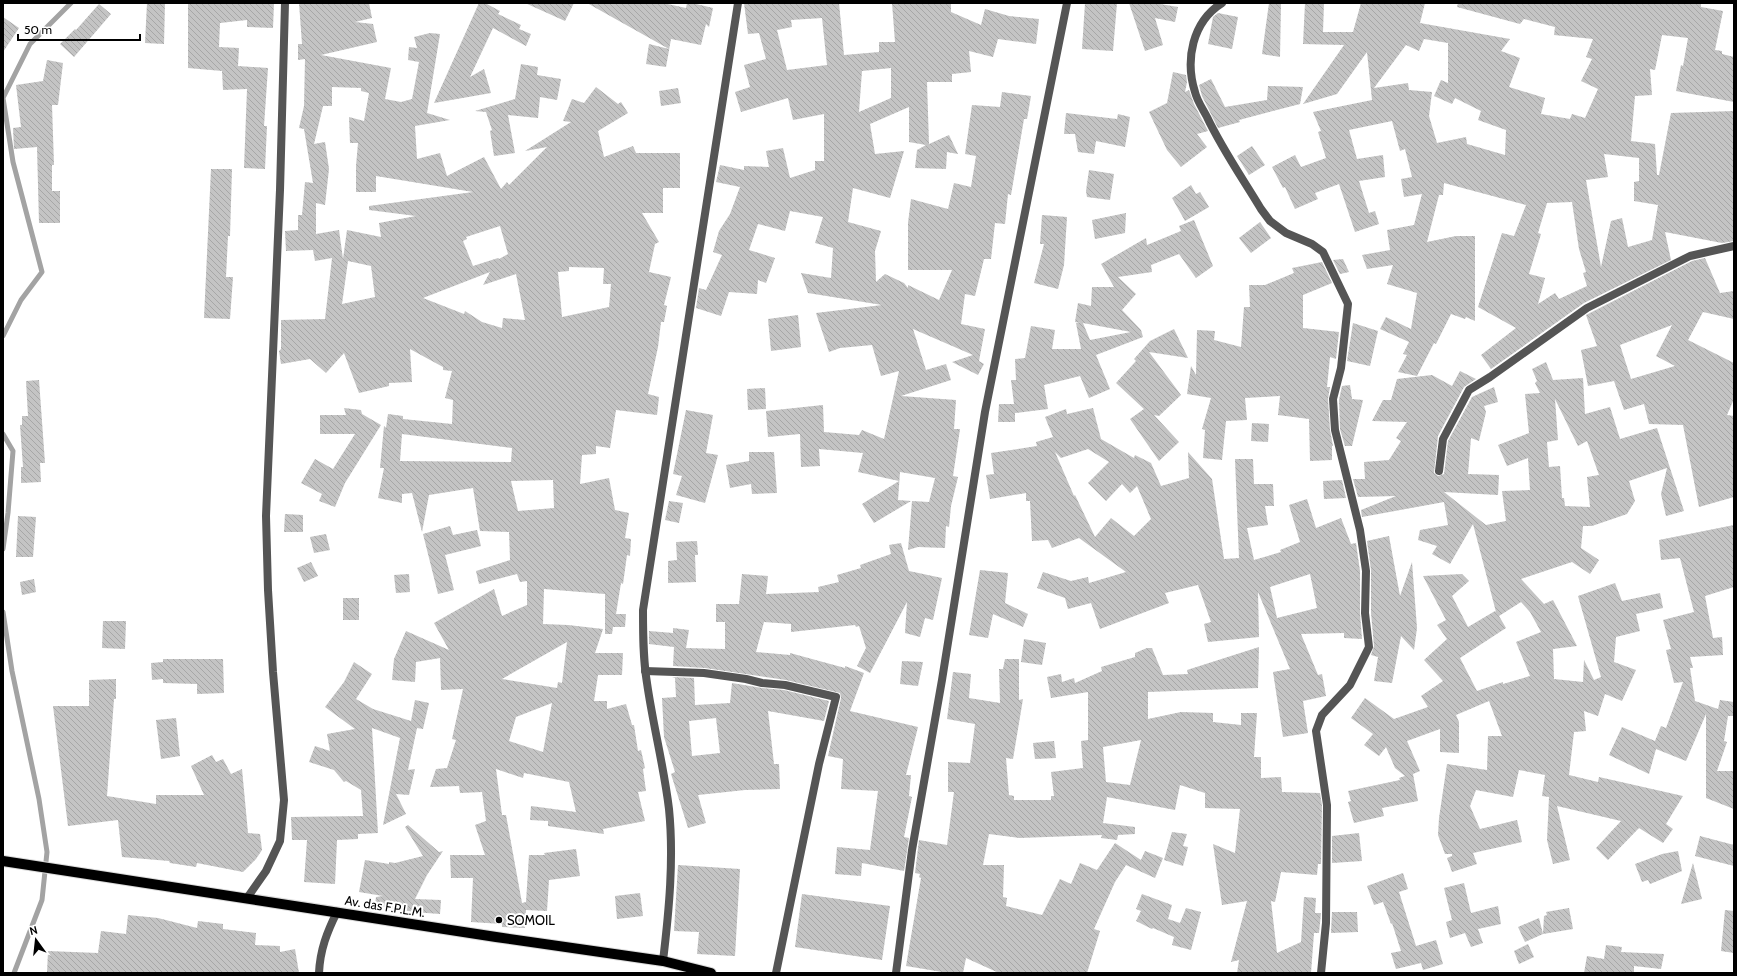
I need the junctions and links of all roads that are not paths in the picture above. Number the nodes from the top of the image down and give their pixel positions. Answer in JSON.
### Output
{"nodes":[{"id":1,"x":285,"y":3,"type":"edge"},
{"id":2,"x":738,"y":3,"type":"edge"},
{"id":3,"x":1067,"y":3,"type":"edge"},
{"id":4,"x":1222,"y":3,"type":"edge"},
{"id":5,"x":1734,"y":246,"type":"edge"},
{"id":6,"x":1439,"y":471,"type":"dead end"},
{"id":7,"x":646,"y":671,"type":"junction"},
{"id":8,"x":3,"y":861,"type":"edge"},
{"id":9,"x":247,"y":898,"type":"junction"},
{"id":10,"x":337,"y":912,"type":"junction"},
{"id":11,"x":663,"y":961,"type":"junction"},
{"id":12,"x":319,"y":973,"type":"edge"},
{"id":13,"x":712,"y":973,"type":"edge"},
{"id":14,"x":776,"y":973,"type":"edge"},
{"id":15,"x":896,"y":973,"type":"edge"},
{"id":16,"x":1321,"y":973,"type":"edge"}],
"edges":[{"from":1,"to":9,"type":"street"},
{"from":2,"to":7,"type":"street"},
{"from":3,"to":15,"type":"street"},
{"from":4,"to":16,"type":"street"},
{"from":5,"to":6,"type":"street"},
{"from":7,"to":11,"type":"street"},
{"from":7,"to":14,"type":"street"},
{"from":8,"to":9,"type":"main road","name":"Av. das F.P.L.M."},
{"from":9,"to":10,"type":"main road","name":"Av. das F.P.L.M."},
{"from":10,"to":11,"type":"main road","name":"Av. das F.P.L.M."},
{"from":10,"to":12,"type":"street"},
{"from":11,"to":13,"type":"main road","name":"Av. das F.P.L.M."}]}
